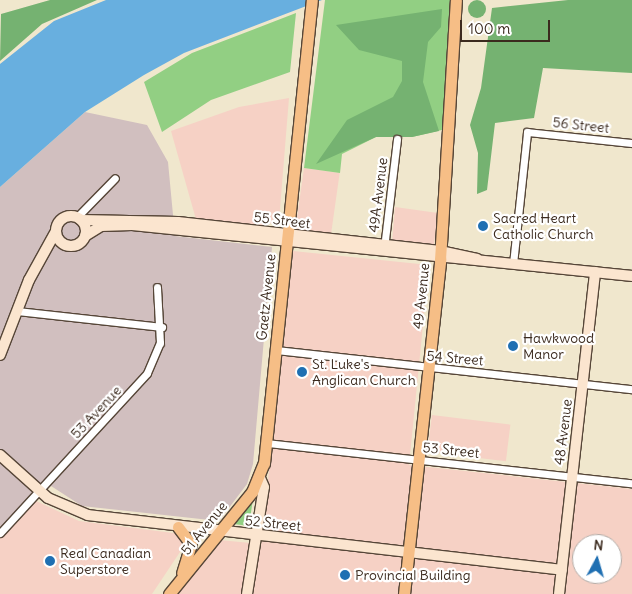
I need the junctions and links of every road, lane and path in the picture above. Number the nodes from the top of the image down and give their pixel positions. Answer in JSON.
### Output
{"nodes":[{"id":1,"x":312,"y":0,"type":"edge"},
{"id":2,"x":456,"y":0,"type":"edge"},
{"id":3,"x":397,"y":139,"type":"dead end"},
{"id":4,"x":632,"y":143,"type":"edge"},
{"id":5,"x":115,"y":178,"type":"dead end"},
{"id":6,"x":79,"y":218,"type":"junction"},
{"id":7,"x":56,"y":231,"type":"junction"},
{"id":8,"x":85,"y":236,"type":"junction"},
{"id":9,"x":287,"y":239,"type":"junction"},
{"id":10,"x":67,"y":245,"type":"junction"},
{"id":11,"x":384,"y":249,"type":"junction"},
{"id":12,"x":440,"y":255,"type":"junction"},
{"id":13,"x":41,"y":260,"type":"junction"},
{"id":14,"x":513,"y":264,"type":"junction"},
{"id":15,"x":594,"y":272,"type":"junction"},
{"id":16,"x":632,"y":276,"type":"edge"},
{"id":17,"x":157,"y":287,"type":"dead end"},
{"id":18,"x":17,"y":311,"type":"junction"},
{"id":19,"x":162,"y":327,"type":"junction"},
{"id":20,"x":276,"y":350,"type":"junction"},
{"id":21,"x":0,"y":354,"type":"edge"},
{"id":22,"x":428,"y":369,"type":"junction"},
{"id":23,"x":583,"y":384,"type":"junction"},
{"id":24,"x":632,"y":389,"type":"edge"},
{"id":25,"x":267,"y":443,"type":"junction"},
{"id":26,"x":0,"y":455,"type":"edge"},
{"id":27,"x":418,"y":459,"type":"junction"},
{"id":28,"x":572,"y":476,"type":"junction"},
{"id":29,"x":260,"y":478,"type":"junction"},
{"id":30,"x":632,"y":483,"type":"edge"},
{"id":31,"x":39,"y":491,"type":"junction"},
{"id":32,"x":178,"y":527,"type":"junction"},
{"id":33,"x":222,"y":531,"type":"junction"},
{"id":34,"x":0,"y":533,"type":"edge"},
{"id":35,"x":253,"y":535,"type":"junction"},
{"id":36,"x":408,"y":553,"type":"junction"},
{"id":37,"x":562,"y":570,"type":"junction"},
{"id":38,"x":178,"y":583,"type":"junction"},
{"id":39,"x":169,"y":594,"type":"edge"},
{"id":40,"x":247,"y":594,"type":"edge"},
{"id":41,"x":404,"y":594,"type":"edge"},
{"id":42,"x":559,"y":594,"type":"edge"}],
"edges":[{"from":1,"to":9,"type":"main road","name":"Gaetz Avenue"},
{"from":2,"to":12,"type":"main road","name":"49 Avenue"},
{"from":3,"to":11,"type":"street","name":"49A Avenue"},
{"from":4,"to":14,"type":"street","name":"56 Street"},
{"from":5,"to":6,"type":"street"},
{"from":6,"to":7,"type":"street"},
{"from":6,"to":8,"type":"street"},
{"from":6,"to":9,"type":"street","name":"55 Street"},
{"from":7,"to":10,"type":"street"},
{"from":7,"to":13,"type":"street"},
{"from":8,"to":9,"type":"street","name":"55 Street"},
{"from":8,"to":10,"type":"street"},
{"from":9,"to":11,"type":"street","name":"55 Street"},
{"from":9,"to":20,"type":"main road","name":"Gaetz Avenue"},
{"from":10,"to":13,"type":"street"},
{"from":11,"to":12,"type":"street","name":"55 Street"},
{"from":12,"to":14,"type":"street","name":"55 Street"},
{"from":12,"to":22,"type":"main road","name":"49 Avenue"},
{"from":13,"to":18,"type":"street"},
{"from":14,"to":15,"type":"street","name":"55 Street"},
{"from":15,"to":16,"type":"street","name":"55 Street"},
{"from":15,"to":23,"type":"street","name":"48 Avenue"},
{"from":17,"to":19,"type":"street","name":"53 Avenue"},
{"from":18,"to":19,"type":"street"},
{"from":18,"to":21,"type":"street"},
{"from":19,"to":31,"type":"street","name":"53 Avenue"},
{"from":20,"to":22,"type":"street","name":"54 Street"},
{"from":20,"to":25,"type":"main road","name":"Gaetz Avenue"},
{"from":22,"to":23,"type":"street","name":"54 Street"},
{"from":22,"to":27,"type":"main road","name":"49 Avenue"},
{"from":23,"to":24,"type":"street","name":"54 Street"},
{"from":23,"to":28,"type":"street","name":"48 Avenue"},
{"from":25,"to":27,"type":"street","name":"53 Street"},
{"from":25,"to":29,"type":"main road","name":"Gaetz Avenue"},
{"from":26,"to":31,"type":"street","name":"52 Street"},
{"from":27,"to":28,"type":"street","name":"53 Street"},
{"from":27,"to":36,"type":"main road","name":"49 Avenue"},
{"from":28,"to":30,"type":"street","name":"53 Street"},
{"from":28,"to":37,"type":"street","name":"48 Avenue"},
{"from":29,"to":33,"type":"main road","name":"51 Avenue"},
{"from":29,"to":35,"type":"street","name":"Gaetz Avenue"},
{"from":31,"to":32,"type":"street","name":"52 Street"},
{"from":31,"to":34,"type":"street","name":"53 Avenue"},
{"from":32,"to":33,"type":"street","name":"52 Street"},
{"from":32,"to":38,"type":"main road"},
{"from":33,"to":35,"type":"street","name":"52 Street"},
{"from":33,"to":38,"type":"main road","name":"51 Avenue"},
{"from":35,"to":36,"type":"street","name":"52 Street"},
{"from":35,"to":40,"type":"street","name":"Gaetz Avenue"},
{"from":36,"to":37,"type":"street","name":"52 Street"},
{"from":36,"to":41,"type":"main road","name":"49 Avenue"},
{"from":37,"to":42,"type":"street","name":"48 Avenue"},
{"from":38,"to":39,"type":"main road","name":"51 Avenue"}]}
